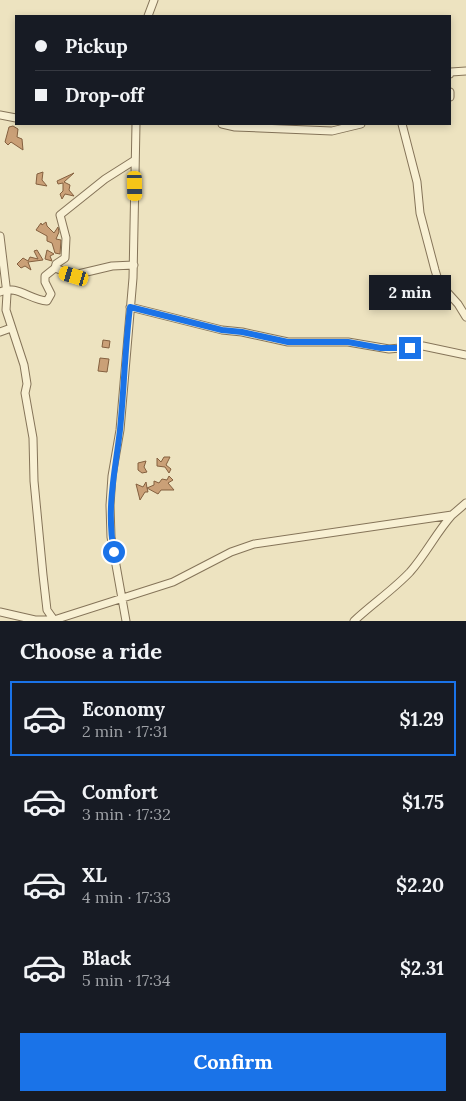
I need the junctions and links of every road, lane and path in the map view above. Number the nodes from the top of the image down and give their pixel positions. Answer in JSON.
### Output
{"nodes":[{"id":1,"x":154,"y":0,"type":"edge"},
{"id":2,"x":148,"y":15,"type":"edge"},
{"id":3,"x":466,"y":71,"type":"edge"},
{"id":4,"x":451,"y":73,"type":"edge"},
{"id":5,"x":0,"y":114,"type":"edge"},
{"id":6,"x":15,"y":118,"type":"edge"},
{"id":7,"x":136,"y":125,"type":"edge"},
{"id":8,"x":226,"y":125,"type":"edge"},
{"id":9,"x":358,"y":125,"type":"edge"},
{"id":10,"x":402,"y":125,"type":"edge"},
{"id":11,"x":135,"y":160,"type":"junction"},
{"id":12,"x":0,"y":236,"type":"edge"},
{"id":13,"x":1,"y":247,"type":"edge"},
{"id":14,"x":134,"y":265,"type":"junction"},
{"id":15,"x":55,"y":268,"type":"junction"},
{"id":16,"x":3,"y":290,"type":"edge"},
{"id":17,"x":130,"y":307,"type":"junction"},
{"id":18,"x":466,"y":317,"type":"edge"},
{"id":19,"x":11,"y":328,"type":"junction"},
{"id":20,"x":0,"y":332,"type":"edge"},
{"id":21,"x":466,"y":355,"type":"edge"},
{"id":22,"x":466,"y":503,"type":"edge"},
{"id":23,"x":452,"y":515,"type":"junction"},
{"id":24,"x":121,"y":597,"type":"junction"},
{"id":25,"x":0,"y":612,"type":"edge"},
{"id":26,"x":74,"y":613,"type":"junction"},
{"id":27,"x":54,"y":620,"type":"junction"},
{"id":28,"x":67,"y":621,"type":"edge"},
{"id":29,"x":126,"y":621,"type":"edge"},
{"id":30,"x":354,"y":621,"type":"edge"}],
"edges":[{"from":1,"to":2,"type":"street"},
{"from":3,"to":4,"type":"street"},
{"from":5,"to":6,"type":"street"},
{"from":7,"to":11,"type":"street"},
{"from":8,"to":9,"type":"street"},
{"from":10,"to":18,"type":"street"},
{"from":11,"to":14,"type":"street"},
{"from":11,"to":15,"type":"street"},
{"from":12,"to":13,"type":"street"},
{"from":13,"to":16,"type":"street"},
{"from":14,"to":15,"type":"street"},
{"from":14,"to":17,"type":"street"},
{"from":15,"to":16,"type":"street"},
{"from":16,"to":19,"type":"street"},
{"from":17,"to":21,"type":"street"},
{"from":17,"to":24,"type":"street"},
{"from":19,"to":20,"type":"street"},
{"from":19,"to":27,"type":"street"},
{"from":22,"to":23,"type":"street"},
{"from":23,"to":24,"type":"street"},
{"from":23,"to":30,"type":"street"},
{"from":24,"to":26,"type":"street"},
{"from":24,"to":29,"type":"street"},
{"from":25,"to":27,"type":"street"},
{"from":26,"to":27,"type":"street"},
{"from":26,"to":28,"type":"street"}]}
